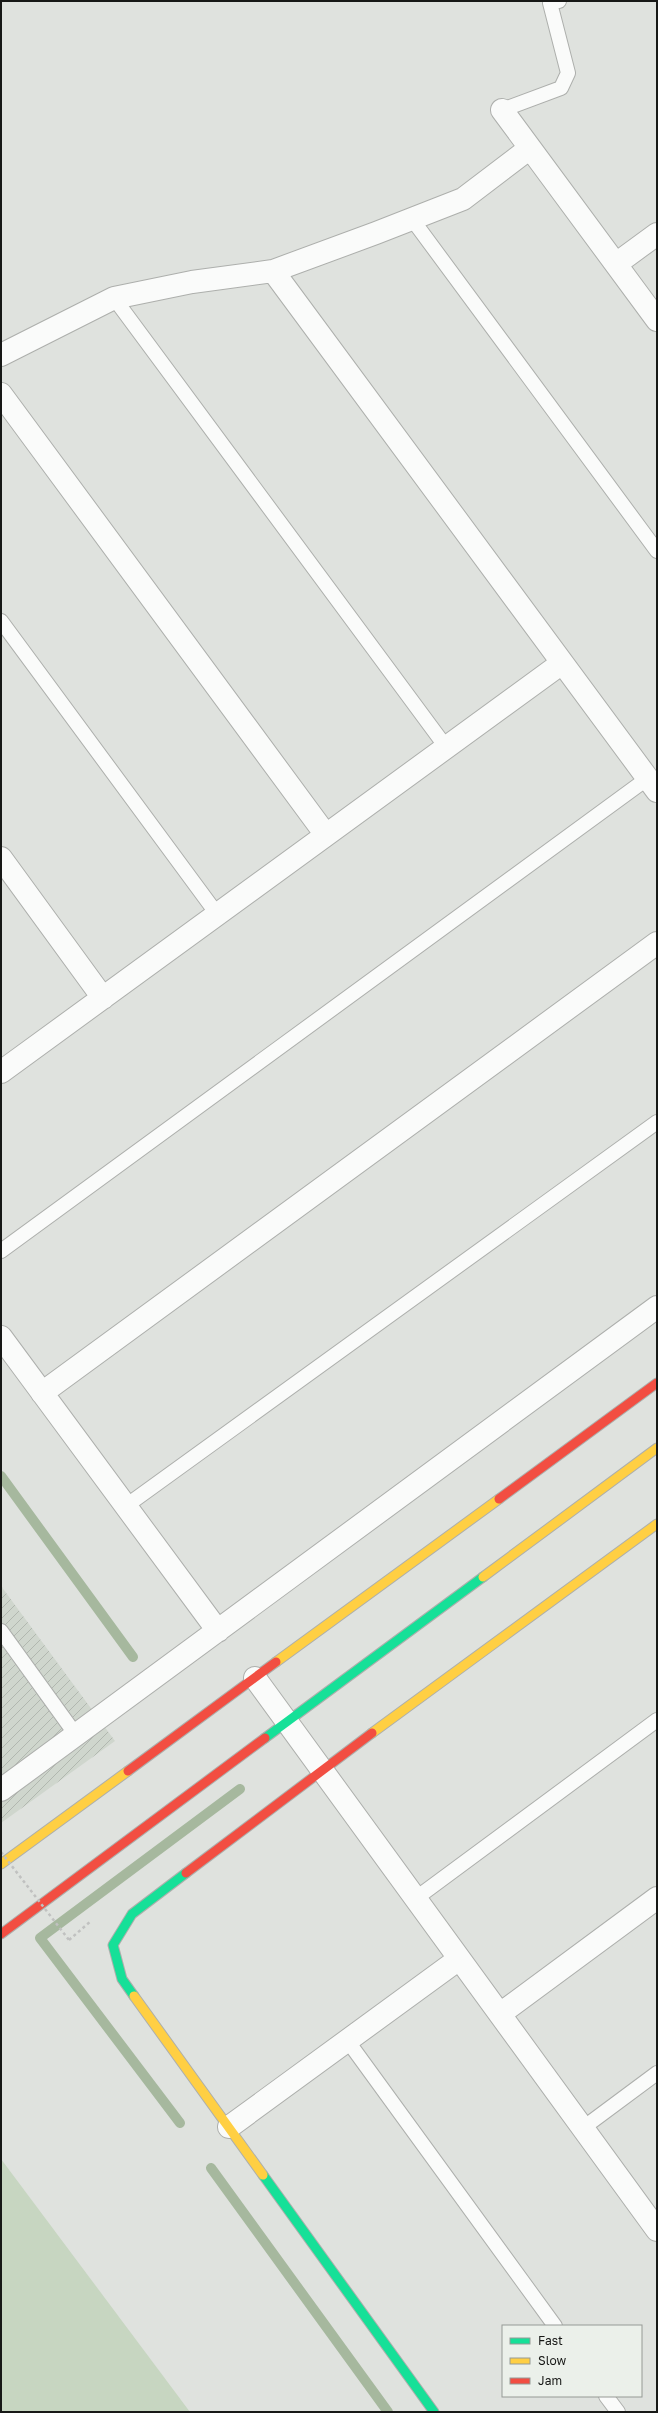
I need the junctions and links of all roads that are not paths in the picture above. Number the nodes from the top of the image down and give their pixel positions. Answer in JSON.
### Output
{"nodes":[{"id":1,"x":559,"y":1,"type":"edge"},
{"id":2,"x":502,"y":110,"type":"joint"},
{"id":3,"x":530,"y":148,"type":"junction"},
{"id":4,"x":412,"y":219,"type":"junction"},
{"id":5,"x":657,"y":234,"type":"edge"},
{"id":6,"x":616,"y":264,"type":"junction"},
{"id":7,"x":273,"y":271,"type":"junction"},
{"id":8,"x":114,"y":298,"type":"junction"},
{"id":9,"x":657,"y":320,"type":"edge"},
{"id":10,"x":1,"y":355,"type":"edge"},
{"id":11,"x":1,"y":394,"type":"edge"},
{"id":12,"x":657,"y":551,"type":"edge"},
{"id":13,"x":1,"y":621,"type":"edge"},
{"id":14,"x":562,"y":663,"type":"junction"},
{"id":15,"x":446,"y":748,"type":"junction"},
{"id":16,"x":652,"y":785,"type":"edge"},
{"id":17,"x":326,"y":835,"type":"junction"},
{"id":18,"x":1,"y":858,"type":"edge"},
{"id":19,"x":218,"y":914,"type":"junction"},
{"id":20,"x":657,"y":944,"type":"edge"},
{"id":21,"x":103,"y":998,"type":"junction"},
{"id":22,"x":1,"y":1072,"type":"edge"},
{"id":23,"x":657,"y":1122,"type":"edge"},
{"id":24,"x":1,"y":1251,"type":"edge"},
{"id":25,"x":657,"y":1307,"type":"edge"},
{"id":26,"x":1,"y":1337,"type":"edge"},
{"id":27,"x":657,"y":1383,"type":"edge"},
{"id":28,"x":42,"y":1393,"type":"junction"},
{"id":29,"x":657,"y":1448,"type":"edge"},
{"id":30,"x":126,"y":1506,"type":"junction"},
{"id":31,"x":657,"y":1524,"type":"edge"},
{"id":32,"x":218,"y":1630,"type":"junction"},
{"id":33,"x":1,"y":1631,"type":"edge"},
{"id":34,"x":255,"y":1678,"type":"junction"},
{"id":35,"x":657,"y":1720,"type":"edge"},
{"id":36,"x":288,"y":1723,"type":"junction"},
{"id":37,"x":76,"y":1735,"type":"junction"},
{"id":38,"x":322,"y":1770,"type":"junction"},
{"id":39,"x":1,"y":1790,"type":"edge"},
{"id":40,"x":1,"y":1864,"type":"edge"},
{"id":41,"x":657,"y":1898,"type":"edge"},
{"id":42,"x":415,"y":1899,"type":"junction"},
{"id":43,"x":1,"y":1934,"type":"edge"},
{"id":44,"x":459,"y":1959,"type":"junction"},
{"id":45,"x":500,"y":2014,"type":"junction"},
{"id":46,"x":347,"y":2040,"type":"junction"},
{"id":47,"x":657,"y":2073,"type":"edge"},
{"id":48,"x":229,"y":2127,"type":"junction"},
{"id":49,"x":583,"y":2128,"type":"junction"},
{"id":50,"x":657,"y":2230,"type":"edge"},
{"id":51,"x":555,"y":2325,"type":"edge"},
{"id":52,"x":607,"y":2397,"type":"edge"},
{"id":53,"x":434,"y":2412,"type":"edge"},
{"id":54,"x":618,"y":2412,"type":"edge"}],
"edges":[{"from":1,"to":2,"type":"lane"},
{"from":2,"to":3,"type":"street"},
{"from":3,"to":4,"type":"street"},
{"from":3,"to":6,"type":"street"},
{"from":4,"to":7,"type":"street"},
{"from":4,"to":12,"type":"lane"},
{"from":5,"to":6,"type":"street"},
{"from":6,"to":9,"type":"street"},
{"from":7,"to":8,"type":"street"},
{"from":7,"to":14,"type":"street"},
{"from":8,"to":10,"type":"street"},
{"from":8,"to":15,"type":"lane"},
{"from":11,"to":17,"type":"street"},
{"from":13,"to":19,"type":"lane"},
{"from":14,"to":15,"type":"street"},
{"from":14,"to":16,"type":"street"},
{"from":15,"to":17,"type":"street"},
{"from":16,"to":24,"type":"lane"},
{"from":17,"to":19,"type":"street"},
{"from":18,"to":21,"type":"street"},
{"from":19,"to":21,"type":"street"},
{"from":20,"to":28,"type":"street"},
{"from":21,"to":22,"type":"street"},
{"from":23,"to":30,"type":"lane"},
{"from":25,"to":32,"type":"street"},
{"from":26,"to":28,"type":"street"},
{"from":27,"to":34,"type":"street"},
{"from":28,"to":30,"type":"street"},
{"from":29,"to":36,"type":"street"},
{"from":30,"to":32,"type":"street"},
{"from":31,"to":38,"type":"street"},
{"from":32,"to":37,"type":"street"},
{"from":33,"to":37,"type":"lane"},
{"from":34,"to":36,"type":"street"},
{"from":34,"to":40,"type":"street"},
{"from":35,"to":42,"type":"lane"},
{"from":36,"to":38,"type":"street"},
{"from":36,"to":43,"type":"street"},
{"from":37,"to":39,"type":"street"},
{"from":38,"to":42,"type":"street"},
{"from":38,"to":48,"type":"street"},
{"from":41,"to":45,"type":"street"},
{"from":42,"to":44,"type":"street"},
{"from":44,"to":45,"type":"street"},
{"from":44,"to":46,"type":"street"},
{"from":45,"to":49,"type":"street"},
{"from":46,"to":48,"type":"street"},
{"from":46,"to":51,"type":"lane"},
{"from":47,"to":49,"type":"lane"},
{"from":48,"to":53,"type":"street"},
{"from":49,"to":50,"type":"street"},
{"from":52,"to":54,"type":"lane"}]}
